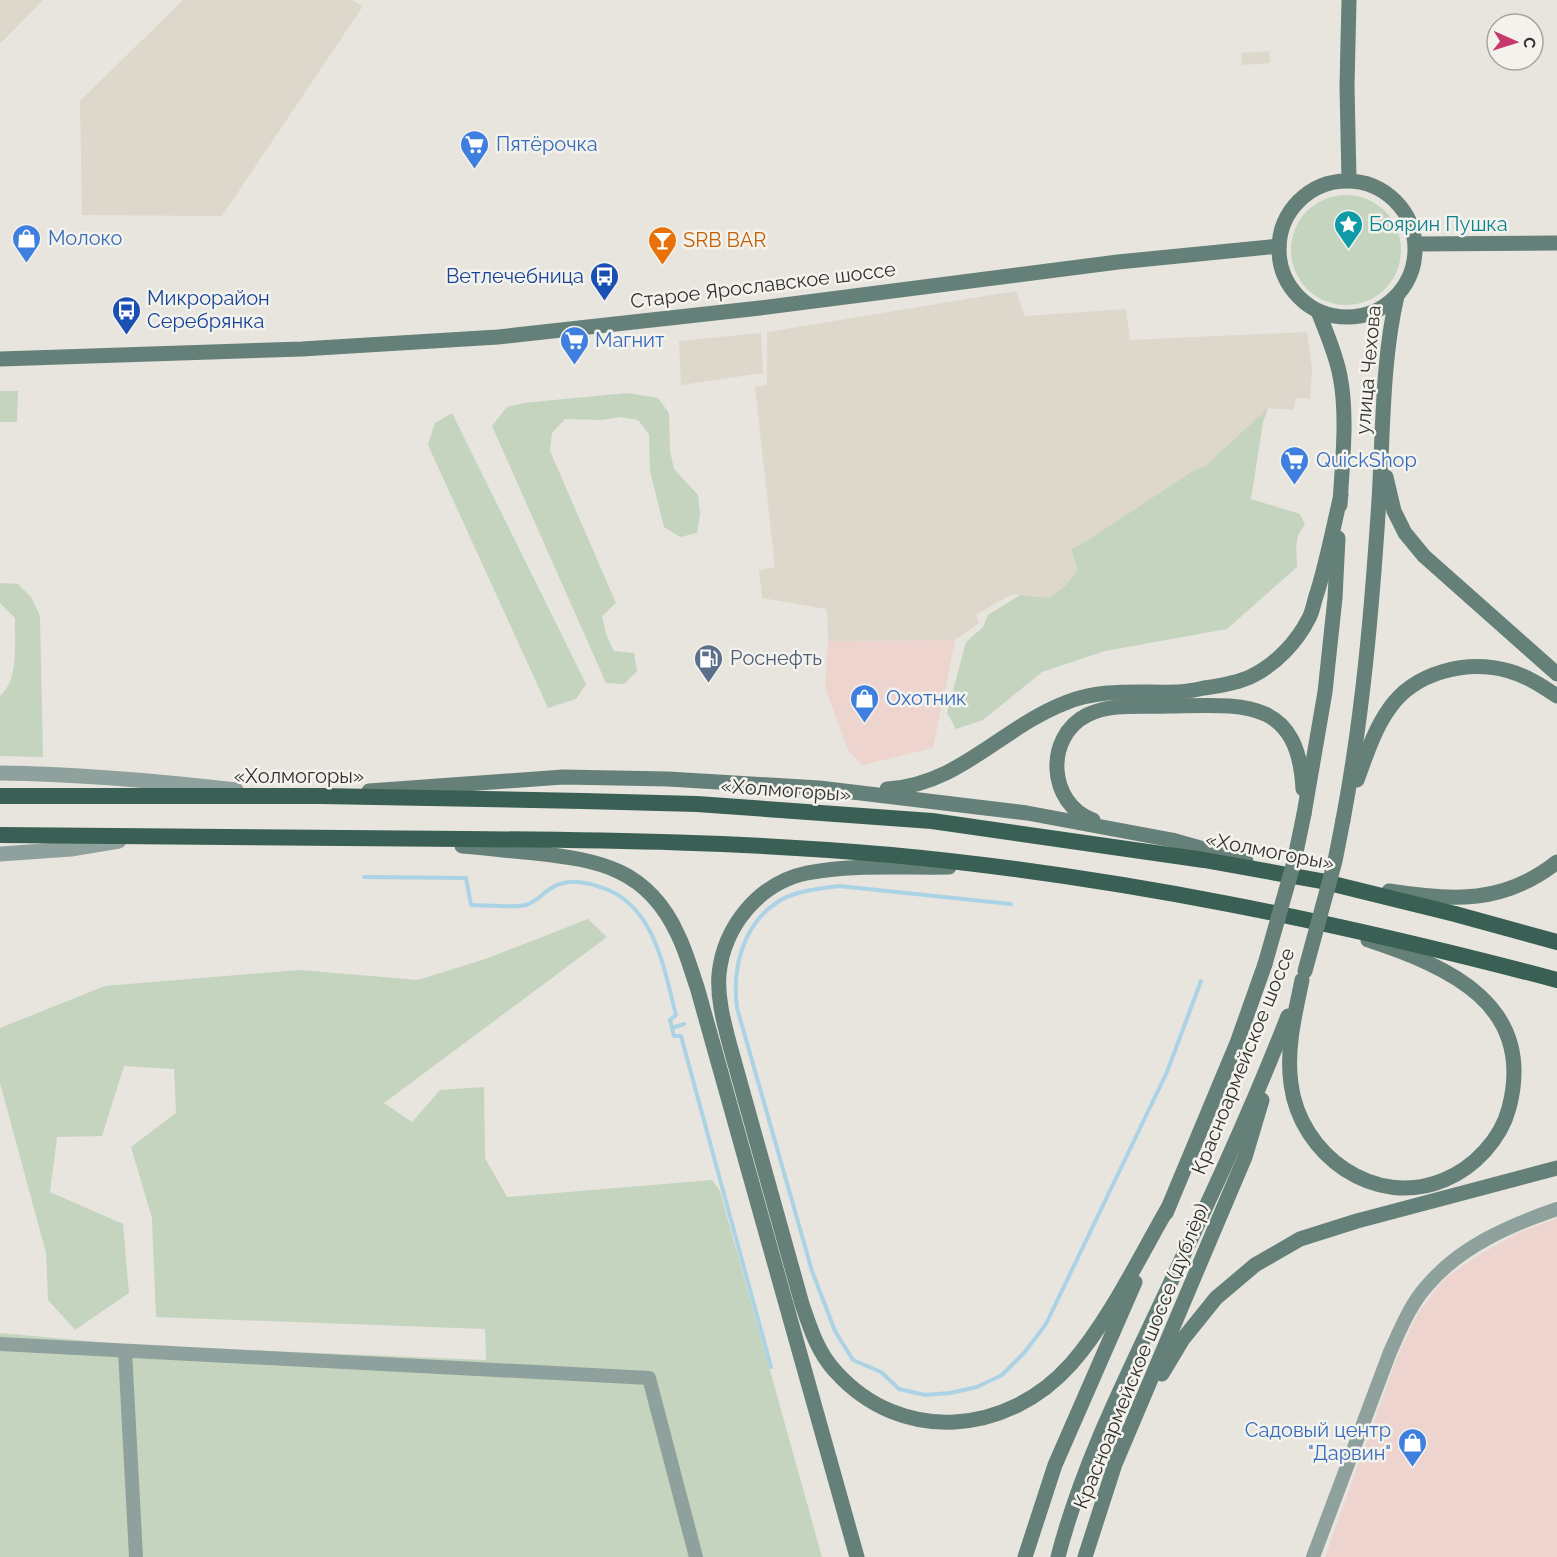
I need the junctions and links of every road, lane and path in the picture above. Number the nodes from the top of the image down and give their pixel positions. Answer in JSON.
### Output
{"nodes":[{"id":1,"x":1348,"y":0,"type":"edge"},
{"id":2,"x":1349,"y":180,"type":"junction"},
{"id":3,"x":1557,"y":243,"type":"edge"},
{"id":4,"x":1416,"y":244,"type":"junction"},
{"id":5,"x":1279,"y":246,"type":"junction"},
{"id":6,"x":1397,"y":296,"type":"junction"},
{"id":7,"x":1318,"y":311,"type":"junction"},
{"id":8,"x":0,"y":359,"type":"edge"},
{"id":9,"x":1382,"y":448,"type":"junction"},
{"id":10,"x":1341,"y":495,"type":"junction"},
{"id":11,"x":1557,"y":674,"type":"edge"},
{"id":12,"x":1557,"y":696,"type":"edge"},
{"id":13,"x":0,"y":773,"type":"edge"},
{"id":14,"x":851,"y":792,"type":"junction"},
{"id":15,"x":0,"y":796,"type":"edge"},
{"id":16,"x":290,"y":796,"type":"junction"},
{"id":17,"x":321,"y":796,"type":"junction"},
{"id":18,"x":1304,"y":814,"type":"junction"},
{"id":19,"x":1344,"y":816,"type":"junction"},
{"id":20,"x":1119,"y":830,"type":"junction"},
{"id":21,"x":0,"y":835,"type":"edge"},
{"id":22,"x":147,"y":836,"type":"junction"},
{"id":23,"x":385,"y":838,"type":"junction"},
{"id":24,"x":0,"y":854,"type":"edge"},
{"id":25,"x":1557,"y":862,"type":"edge"},
{"id":26,"x":995,"y":867,"type":"junction"},
{"id":27,"x":1314,"y":880,"type":"junction"},
{"id":28,"x":1306,"y":919,"type":"junction"},
{"id":29,"x":1557,"y":942,"type":"edge"},
{"id":30,"x":1303,"y":975,"type":"junction"},
{"id":31,"x":1557,"y":980,"type":"edge"},
{"id":32,"x":1281,"y":1034,"type":"junction"},
{"id":33,"x":1557,"y":1168,"type":"edge"},
{"id":34,"x":1169,"y":1206,"type":"junction"},
{"id":35,"x":1557,"y":1209,"type":"edge"},
{"id":36,"x":0,"y":1344,"type":"edge"},
{"id":37,"x":125,"y":1351,"type":"junction"},
{"id":38,"x":1132,"y":1426,"type":"junction"},
{"id":39,"x":1098,"y":1513,"type":"junction"},
{"id":40,"x":136,"y":1557,"type":"edge"},
{"id":41,"x":696,"y":1557,"type":"edge"},
{"id":42,"x":857,"y":1557,"type":"edge"},
{"id":43,"x":1024,"y":1557,"type":"edge"},
{"id":44,"x":1058,"y":1557,"type":"edge"},
{"id":45,"x":1085,"y":1557,"type":"edge"},
{"id":46,"x":1095,"y":1557,"type":"edge"},
{"id":47,"x":1313,"y":1557,"type":"edge"}],
"edges":[{"from":1,"to":2,"type":"main road"},
{"from":2,"to":4,"type":"main road"},
{"from":2,"to":5,"type":"main road"},
{"from":3,"to":4,"type":"main road"},
{"from":4,"to":6,"type":"main road"},
{"from":5,"to":7,"type":"main road"},
{"from":5,"to":8,"type":"main road","name":"Старое Ярославское шоссе"},
{"from":6,"to":7,"type":"main road"},
{"from":6,"to":9,"type":"main road","name":"улица Чехова"},
{"from":7,"to":10,"type":"main road","name":"улица Чехова"},
{"from":9,"to":11,"type":"main road"},
{"from":9,"to":19,"type":"main road","name":"Красноармейское шоссе"},
{"from":10,"to":14,"type":"main road"},
{"from":10,"to":18,"type":"main road","name":"Красноармейское шоссе"},
{"from":12,"to":19,"type":"main road"},
{"from":13,"to":16,"type":"street"},
{"from":14,"to":17,"type":"main road"},
{"from":14,"to":20,"type":"main road"},
{"from":15,"to":16,"type":"highway","name":"«Холмогоры»"},
{"from":16,"to":17,"type":"highway","name":"«Холмогоры»"},
{"from":17,"to":27,"type":"highway","name":"«Холмогоры»"},
{"from":18,"to":20,"type":"main road"},
{"from":18,"to":34,"type":"main road","name":"Красноармейское шоссе","bridge":true},
{"from":19,"to":30,"type":"main road","name":"Красноармейское шоссе","bridge":true},
{"from":20,"to":27,"type":"main road"},
{"from":21,"to":22,"type":"highway"},
{"from":22,"to":23,"type":"highway"},
{"from":22,"to":24,"type":"street"},
{"from":23,"to":26,"type":"highway"},
{"from":23,"to":42,"type":"main road"},
{"from":25,"to":27,"type":"main road"},
{"from":26,"to":28,"type":"highway"},
{"from":26,"to":34,"type":"main road"},
{"from":27,"to":29,"type":"highway","name":"«Холмогоры»"},
{"from":28,"to":30,"type":"main road"},
{"from":28,"to":31,"type":"highway"},
{"from":30,"to":32,"type":"main road","name":"Красноармейское шоссе"},
{"from":32,"to":38,"type":"main road","name":"Красноармейское шоссе (дублёр)"},
{"from":32,"to":44,"type":"main road","name":"Красноармейское шоссе"},
{"from":33,"to":38,"type":"main road"},
{"from":34,"to":43,"type":"main road","name":"Красноармейское шоссе"},
{"from":35,"to":47,"type":"street"},
{"from":36,"to":37,"type":"street"},
{"from":37,"to":40,"type":"street"},
{"from":37,"to":41,"type":"street"},
{"from":38,"to":39,"type":"main road","name":"Красноармейское шоссе (дублёр)"},
{"from":39,"to":45,"type":"main road","name":"Красноармейское шоссе (дублёр)"},
{"from":39,"to":46,"type":"street"}]}
